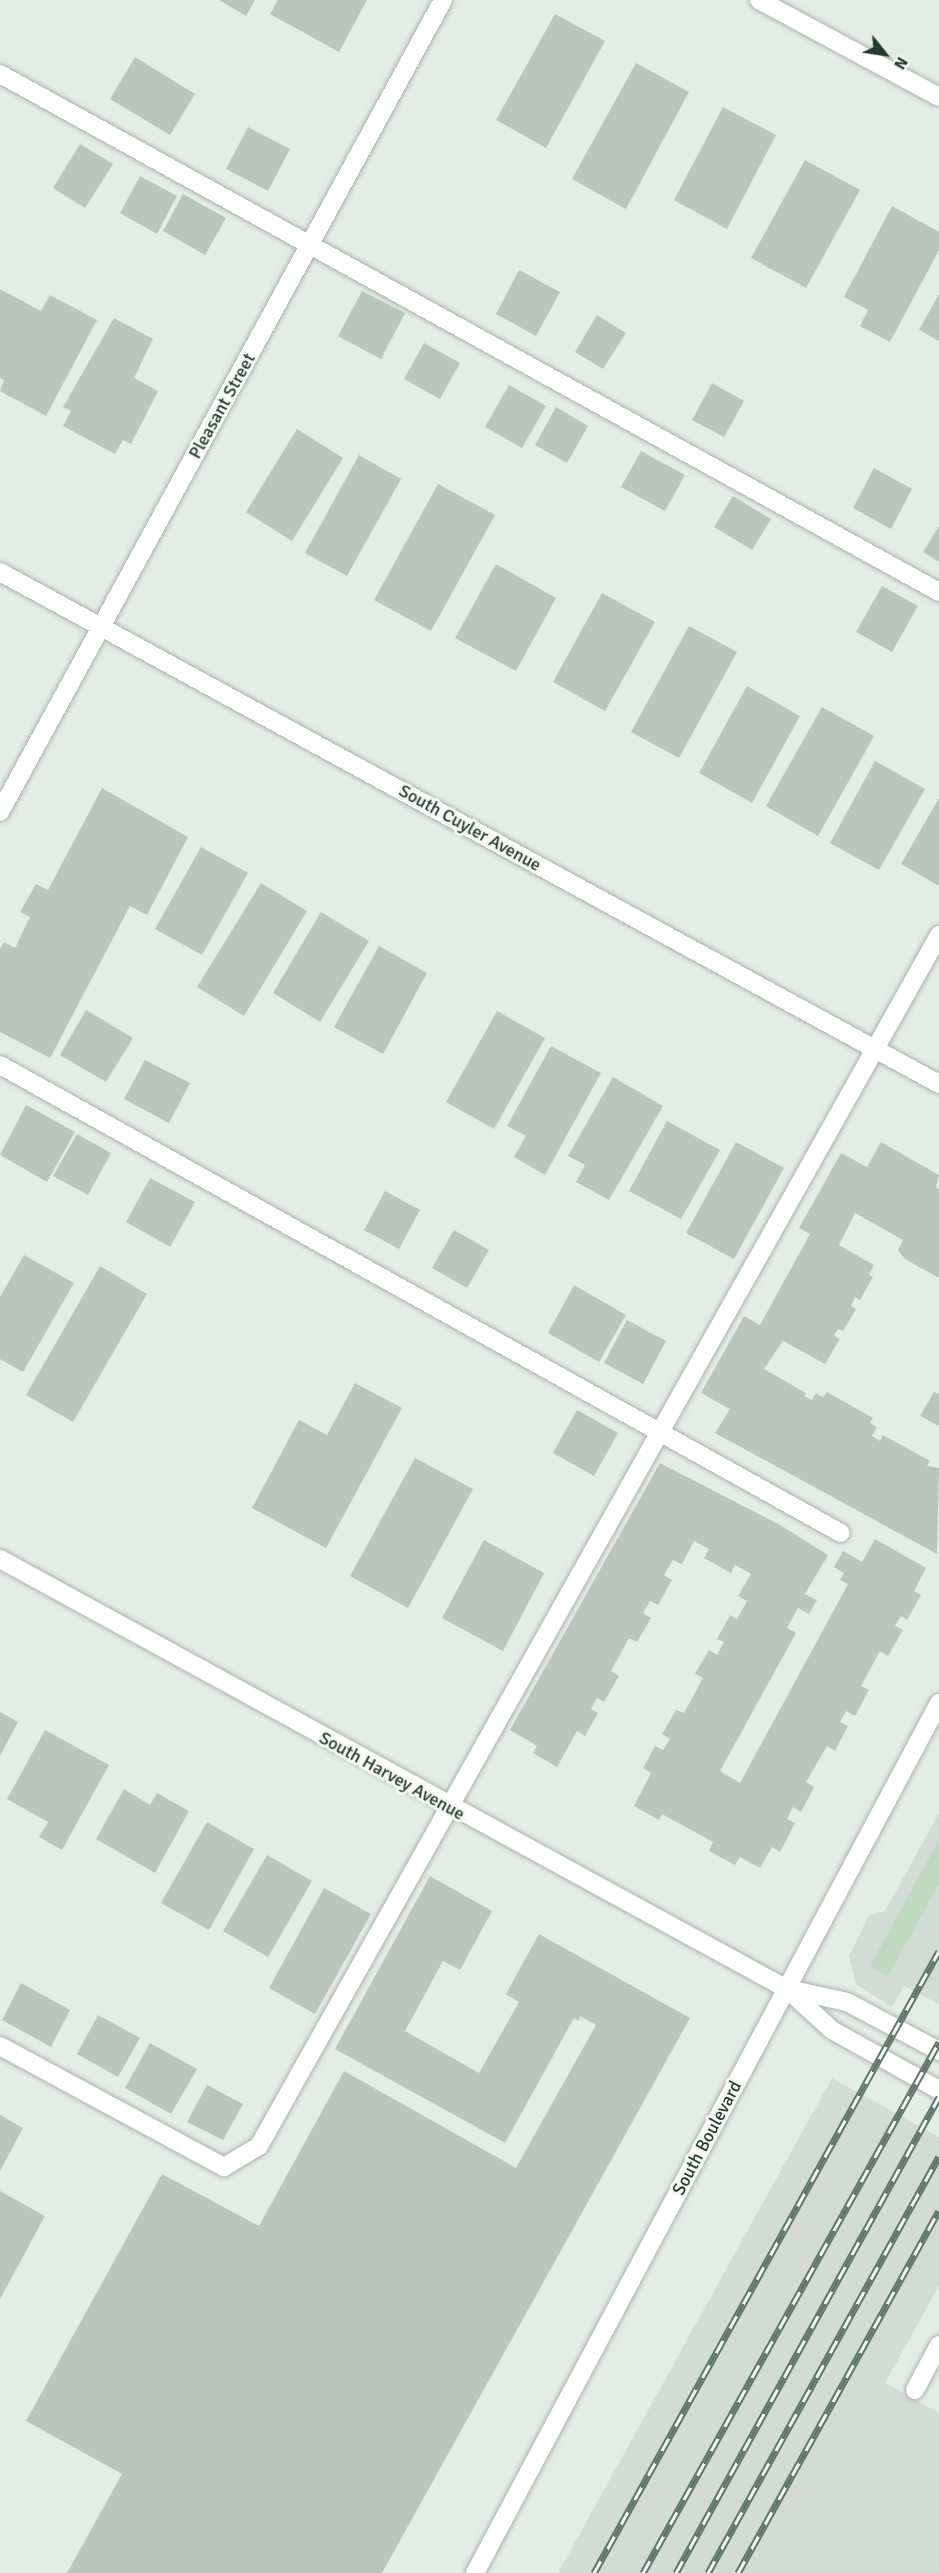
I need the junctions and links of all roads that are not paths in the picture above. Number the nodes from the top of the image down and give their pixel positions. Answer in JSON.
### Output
{"nodes":[{"id":1,"x":443,"y":0,"type":"edge"},
{"id":2,"x":759,"y":0,"type":"edge"},
{"id":3,"x":0,"y":74,"type":"edge"},
{"id":4,"x":939,"y":98,"type":"edge"},
{"id":5,"x":309,"y":247,"type":"junction"},
{"id":6,"x":0,"y":572,"type":"edge"},
{"id":7,"x":939,"y":592,"type":"edge"},
{"id":8,"x":102,"y":627,"type":"junction"},
{"id":9,"x":0,"y":812,"type":"edge"},
{"id":10,"x":939,"y":935,"type":"edge"},
{"id":11,"x":875,"y":1050,"type":"junction"},
{"id":12,"x":0,"y":1065,"type":"edge"},
{"id":13,"x":939,"y":1084,"type":"edge"},
{"id":14,"x":661,"y":1430,"type":"junction"},
{"id":15,"x":841,"y":1533,"type":"dead end"},
{"id":16,"x":0,"y":1559,"type":"edge"},
{"id":17,"x":939,"y":1703,"type":"edge"},
{"id":18,"x":449,"y":1807,"type":"junction"},
{"id":19,"x":787,"y":1989,"type":"junction"},
{"id":20,"x":0,"y":2046,"type":"edge"},
{"id":21,"x":939,"y":2051,"type":"edge"},
{"id":22,"x":939,"y":2090,"type":"edge"},
{"id":23,"x":939,"y":2345,"type":"edge"},
{"id":24,"x":915,"y":2390,"type":"dead end"},
{"id":25,"x":475,"y":2573,"type":"edge"}],
"edges":[{"from":1,"to":5,"type":"street","name":"Pleasant Street"},
{"from":2,"to":4,"type":"street"},
{"from":3,"to":5,"type":"street"},
{"from":5,"to":7,"type":"street"},
{"from":5,"to":8,"type":"street","name":"Pleasant Street"},
{"from":6,"to":8,"type":"street","name":"South Cuyler Avenue"},
{"from":8,"to":9,"type":"street","name":"Pleasant Street"},
{"from":8,"to":11,"type":"street","name":"South Cuyler Avenue"},
{"from":10,"to":11,"type":"street"},
{"from":11,"to":13,"type":"street","name":"South Cuyler Avenue"},
{"from":11,"to":14,"type":"street"},
{"from":12,"to":14,"type":"street"},
{"from":14,"to":15,"type":"street"},
{"from":14,"to":18,"type":"street"},
{"from":16,"to":18,"type":"street","name":"South Harvey Avenue"},
{"from":17,"to":19,"type":"street","name":"South Boulevard"},
{"from":18,"to":19,"type":"street","name":"South Harvey Avenue"},
{"from":18,"to":20,"type":"street"},
{"from":19,"to":21,"type":"street"},
{"from":19,"to":22,"type":"street"},
{"from":19,"to":25,"type":"street","name":"South Boulevard"},
{"from":23,"to":24,"type":"street"}]}
